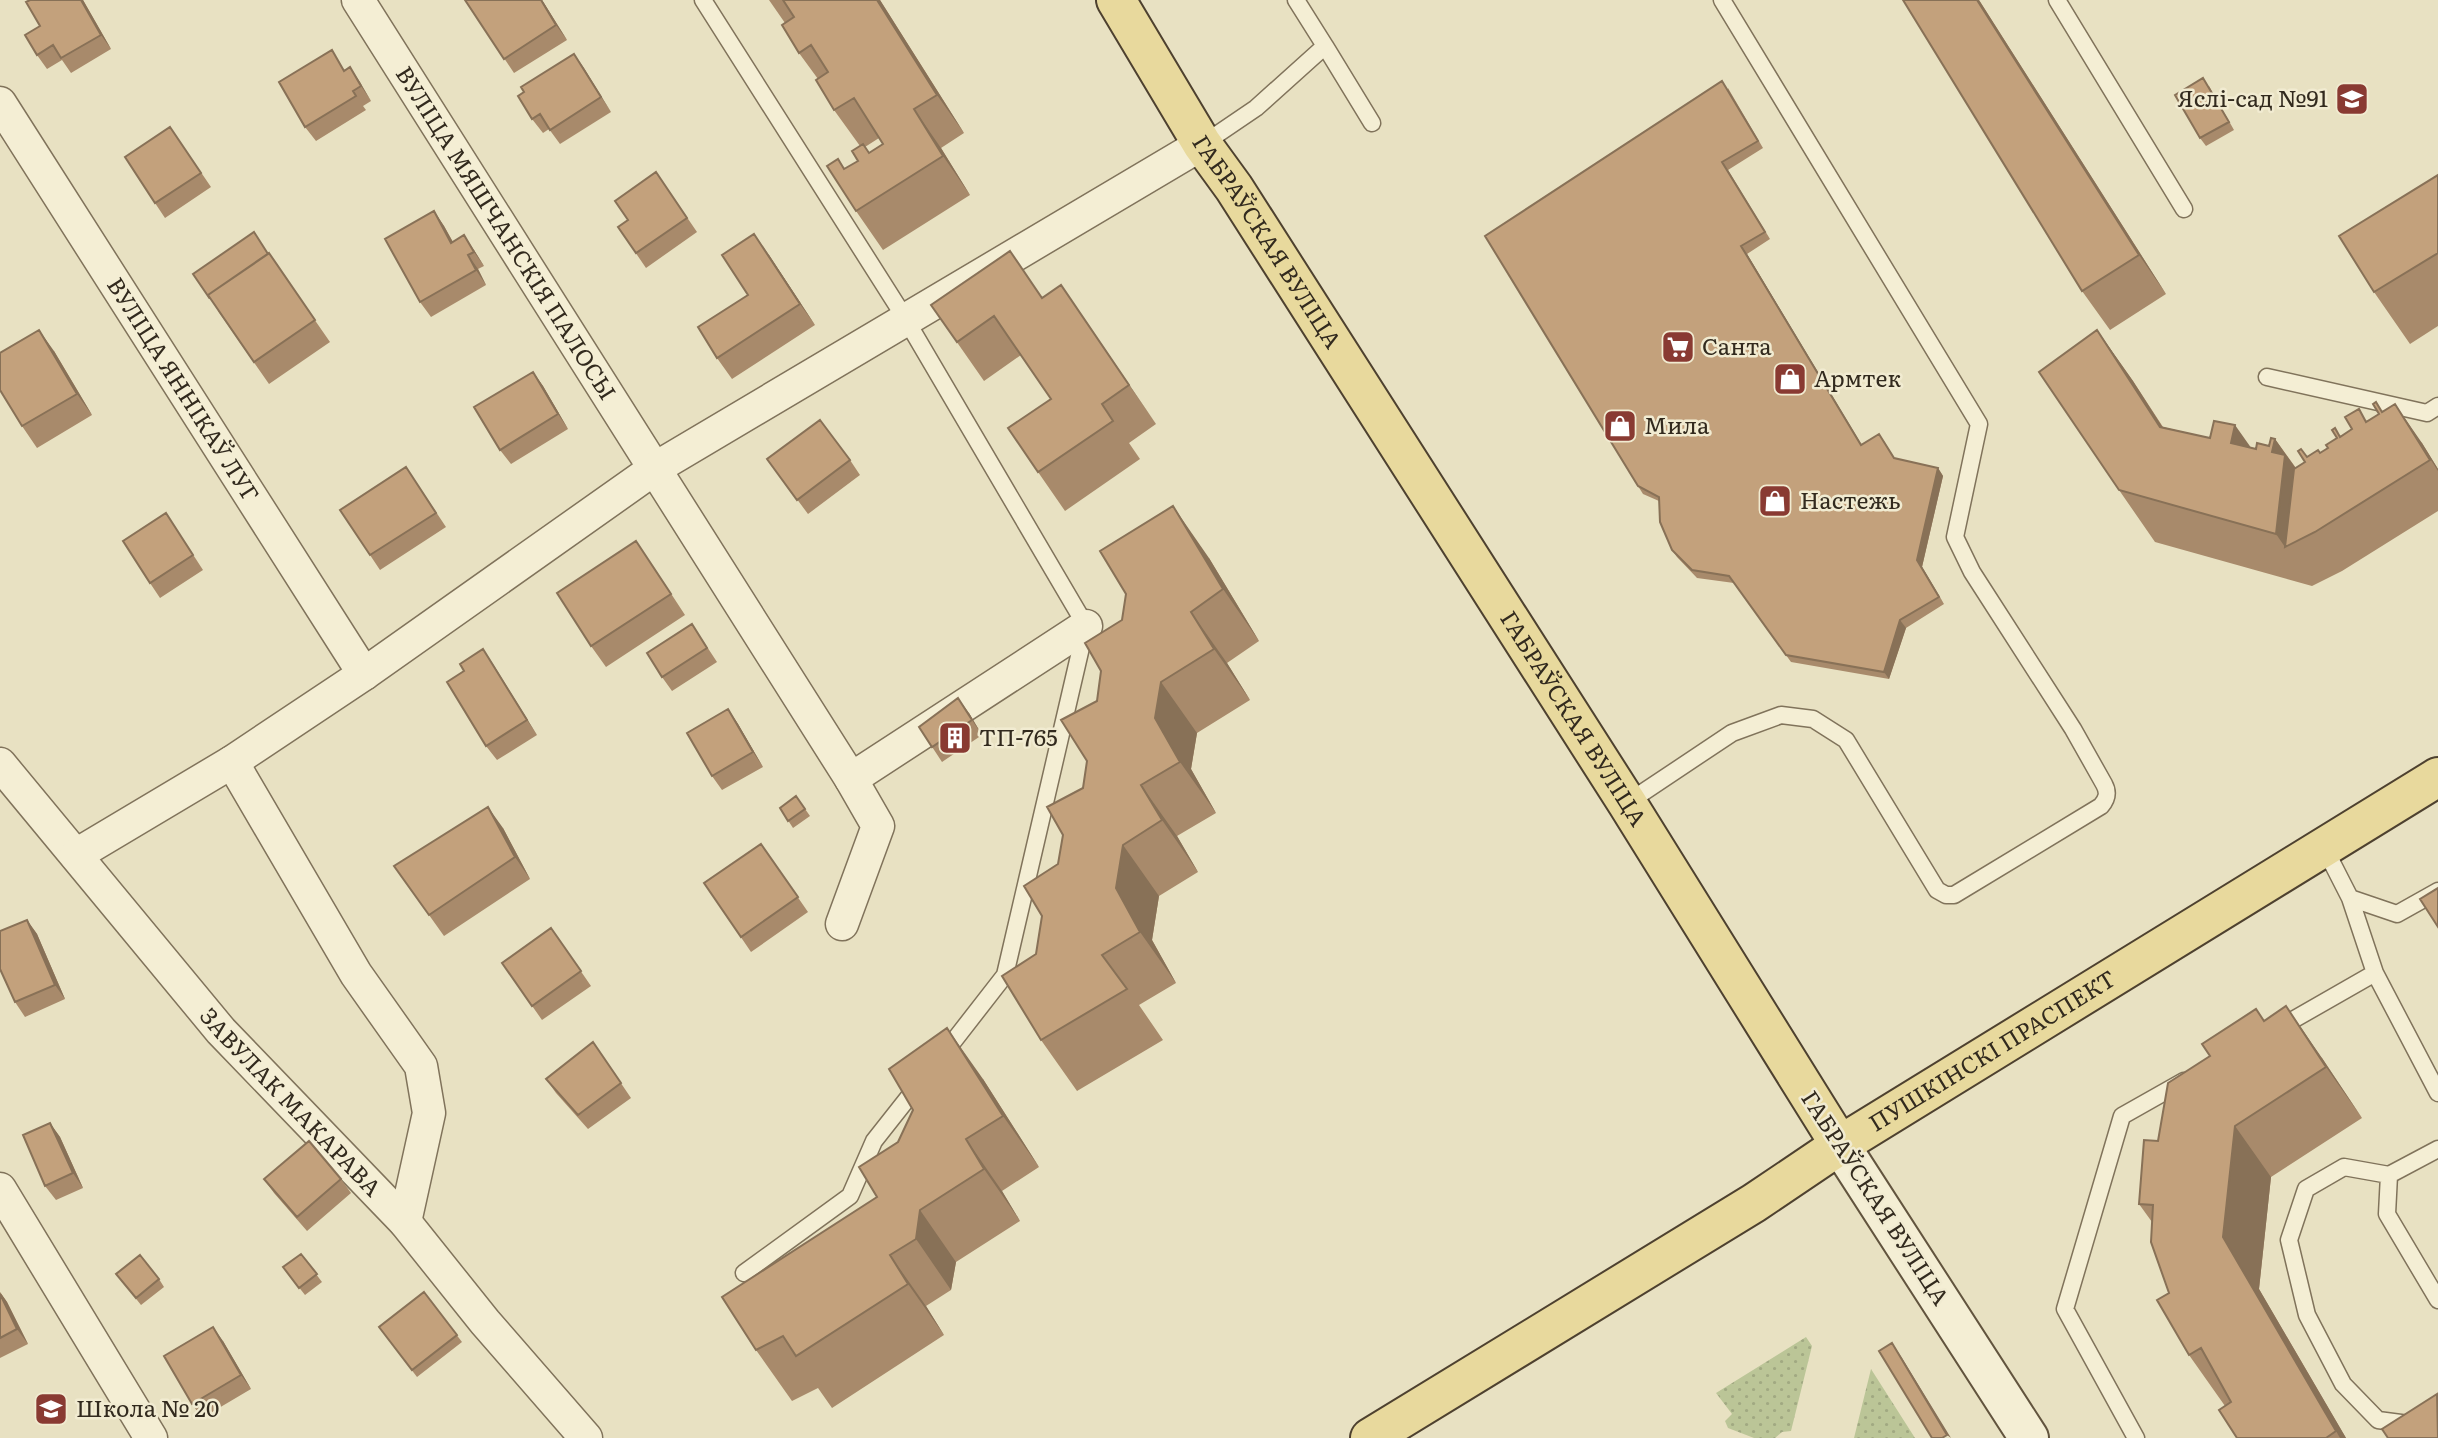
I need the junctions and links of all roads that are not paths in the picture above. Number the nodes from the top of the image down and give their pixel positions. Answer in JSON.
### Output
{"nodes":[{"id":1,"x":358,"y":0,"type":"edge"},
{"id":2,"x":703,"y":0,"type":"edge"},
{"id":3,"x":1116,"y":0,"type":"edge"},
{"id":4,"x":1296,"y":0,"type":"edge"},
{"id":5,"x":1722,"y":0,"type":"edge"},
{"id":6,"x":2057,"y":0,"type":"edge"},
{"id":7,"x":1325,"y":46,"type":"junction"},
{"id":8,"x":0,"y":103,"type":"edge"},
{"id":9,"x":1372,"y":123,"type":"dead end"},
{"id":10,"x":1202,"y":144,"type":"junction"},
{"id":11,"x":2184,"y":209,"type":"dead end"},
{"id":12,"x":905,"y":318,"type":"junction"},
{"id":13,"x":2267,"y":377,"type":"dead end"},
{"id":14,"x":2438,"y":406,"type":"edge"},
{"id":15,"x":654,"y":468,"type":"junction"},
{"id":16,"x":1086,"y":626,"type":"junction"},
{"id":17,"x":364,"y":674,"type":"junction"},
{"id":18,"x":232,"y":762,"type":"junction"},
{"id":19,"x":0,"y":764,"type":"edge"},
{"id":20,"x":2438,"y":777,"type":"edge"},
{"id":21,"x":851,"y":779,"type":"junction"},
{"id":22,"x":1627,"y":803,"type":"junction"},
{"id":23,"x":2324,"y":847,"type":"junction"},
{"id":24,"x":76,"y":855,"type":"junction"},
{"id":25,"x":2438,"y":891,"type":"edge"},
{"id":26,"x":2350,"y":898,"type":"junction"},
{"id":27,"x":842,"y":924,"type":"dead end"},
{"id":28,"x":2375,"y":973,"type":"junction"},
{"id":29,"x":2267,"y":1034,"type":"edge"},
{"id":30,"x":2195,"y":1075,"type":"edge"},
{"id":31,"x":2438,"y":1093,"type":"edge"},
{"id":32,"x":1840,"y":1145,"type":"junction"},
{"id":33,"x":2438,"y":1149,"type":"edge"},
{"id":34,"x":2389,"y":1175,"type":"junction"},
{"id":35,"x":0,"y":1189,"type":"edge"},
{"id":36,"x":405,"y":1222,"type":"junction"},
{"id":37,"x":744,"y":1273,"type":"dead end"},
{"id":38,"x":2438,"y":1300,"type":"edge"},
{"id":39,"x":2438,"y":1417,"type":"edge"},
{"id":40,"x":152,"y":1438,"type":"edge"},
{"id":41,"x":586,"y":1438,"type":"edge"},
{"id":42,"x":1370,"y":1438,"type":"edge"},
{"id":43,"x":2029,"y":1438,"type":"edge"},
{"id":44,"x":2136,"y":1438,"type":"edge"}],
"edges":[{"from":1,"to":15,"type":"street","name":"ВУЛІЦА МЯШЧАНСКІЯ ПАЛОСЫ"},
{"from":2,"to":12,"type":"lane"},
{"from":3,"to":10,"type":"main road","name":"ГАБРАЎСКАЯ ВУЛІЦА"},
{"from":4,"to":7,"type":"lane"},
{"from":5,"to":22,"type":"lane"},
{"from":6,"to":11,"type":"lane"},
{"from":7,"to":9,"type":"lane"},
{"from":7,"to":10,"type":"lane"},
{"from":8,"to":17,"type":"street","name":"ВУЛІЦА ЯННІКАЎ ЛУГ"},
{"from":10,"to":12,"type":"street"},
{"from":10,"to":22,"type":"main road","name":"ГАБРАЎСКАЯ ВУЛІЦА"},
{"from":12,"to":15,"type":"street"},
{"from":12,"to":16,"type":"lane"},
{"from":13,"to":14,"type":"lane"},
{"from":15,"to":17,"type":"street"},
{"from":15,"to":21,"type":"street","name":"ВУЛІЦА МЯШЧАНСКІЯ ПАЛОСЫ"},
{"from":16,"to":21,"type":"street"},
{"from":16,"to":37,"type":"lane"},
{"from":17,"to":18,"type":"street"},
{"from":18,"to":24,"type":"street"},
{"from":18,"to":36,"type":"street"},
{"from":19,"to":24,"type":"street","name":"ЗАВУЛАК МАКАРАВА"},
{"from":20,"to":23,"type":"main road","name":"ПУШКІНСКІ ПРАСПЕКТ"},
{"from":21,"to":27,"type":"street","name":"ВУЛІЦА МЯШЧАНСКІЯ ПАЛОСЫ"},
{"from":22,"to":32,"type":"main road","name":"ГАБРАЎСКАЯ ВУЛІЦА"},
{"from":23,"to":26,"type":"lane"},
{"from":23,"to":32,"type":"main road","name":"ПУШКІНСКІ ПРАСПЕКТ"},
{"from":24,"to":36,"type":"street","name":"ЗАВУЛАК МАКАРАВА"},
{"from":25,"to":26,"type":"lane"},
{"from":26,"to":28,"type":"lane"},
{"from":28,"to":29,"type":"lane"},
{"from":28,"to":31,"type":"lane"},
{"from":30,"to":44,"type":"lane"},
{"from":32,"to":42,"type":"main road","name":"ПУШКІНСКІ ПРАСПЕКТ"},
{"from":32,"to":43,"type":"main road","name":"ГАБРАЎСКАЯ ВУЛІЦА"},
{"from":33,"to":34,"type":"lane"},
{"from":34,"to":38,"type":"lane"},
{"from":34,"to":39,"type":"lane"},
{"from":35,"to":40,"type":"street"},
{"from":36,"to":41,"type":"street","name":"ЗАВУЛАК МАКАРАВА"}]}
